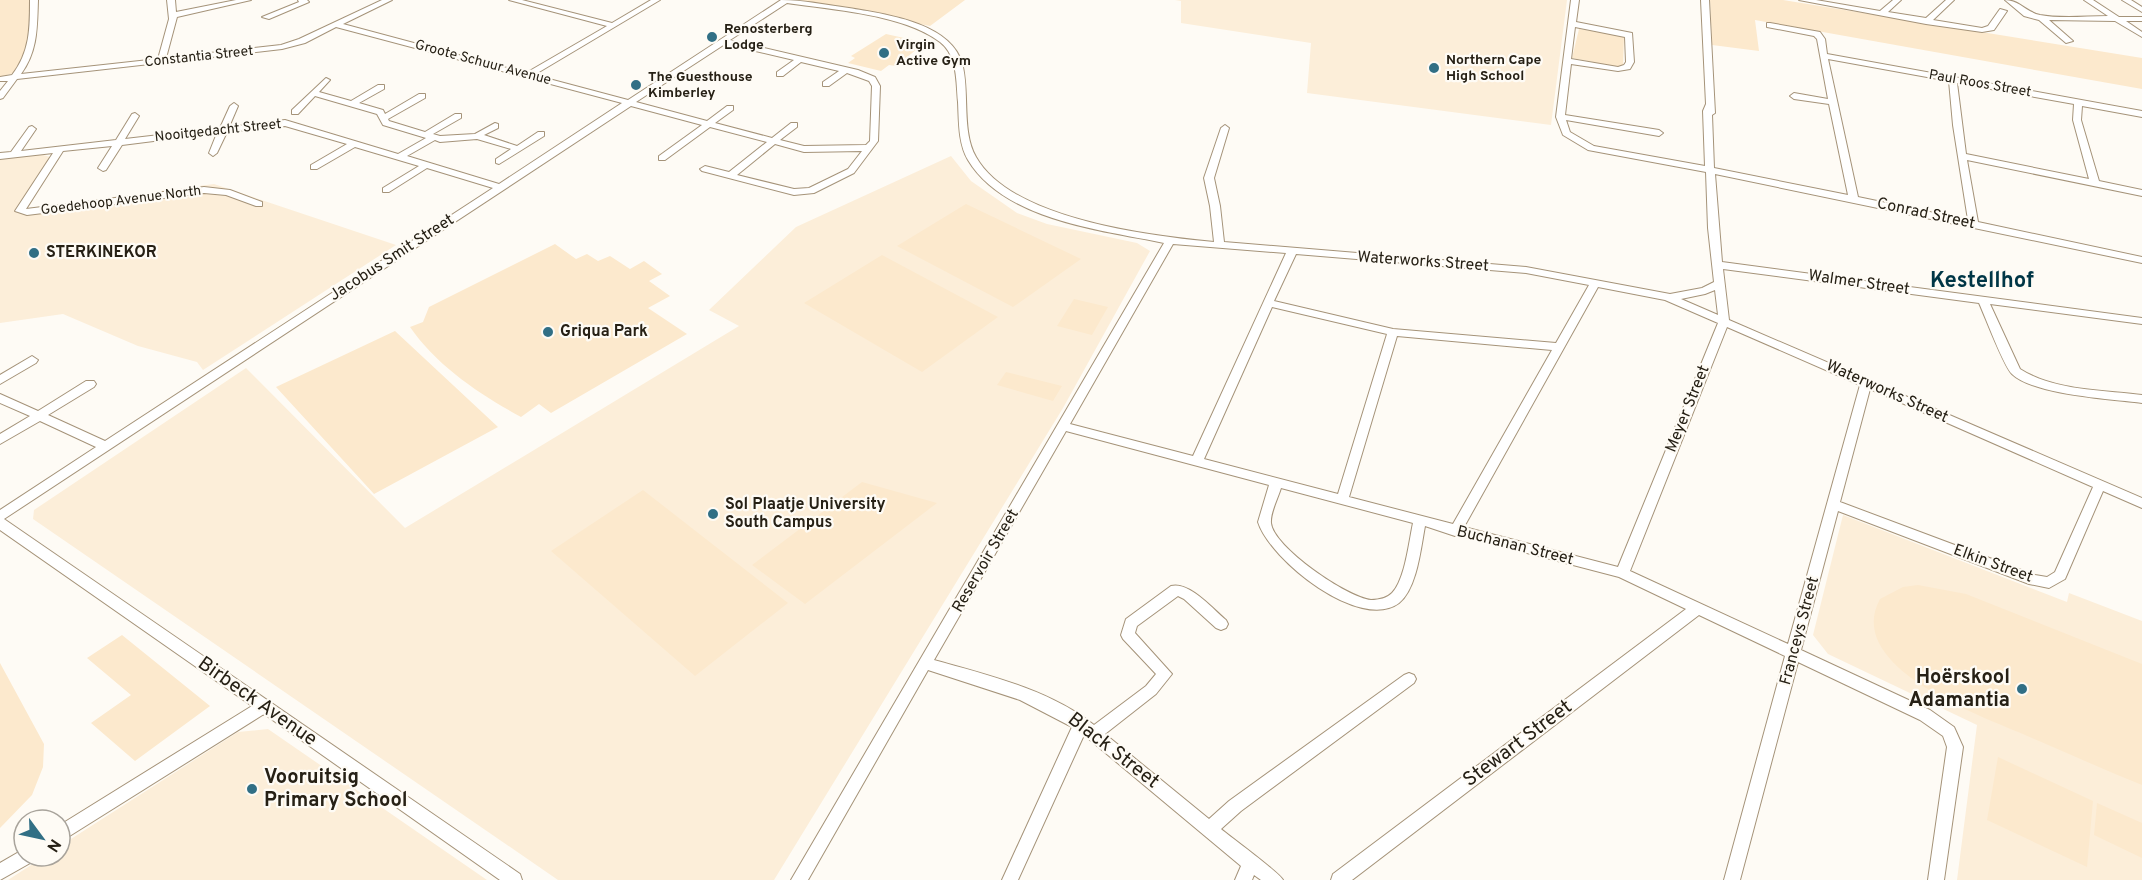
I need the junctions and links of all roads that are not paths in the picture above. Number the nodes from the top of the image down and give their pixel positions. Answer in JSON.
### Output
{"nodes":[{"id":1,"x":34,"y":0,"type":"edge"},
{"id":2,"x":171,"y":0,"type":"edge"},
{"id":3,"x":247,"y":0,"type":"edge"},
{"id":4,"x":302,"y":0,"type":"edge"},
{"id":5,"x":387,"y":0,"type":"edge"},
{"id":6,"x":513,"y":0,"type":"edge"},
{"id":7,"x":656,"y":0,"type":"edge"},
{"id":8,"x":785,"y":0,"type":"edge"},
{"id":9,"x":1575,"y":0,"type":"edge"},
{"id":10,"x":1705,"y":0,"type":"edge"},
{"id":11,"x":1803,"y":0,"type":"edge"},
{"id":12,"x":1815,"y":0,"type":"edge"},
{"id":13,"x":1897,"y":0,"type":"edge"},
{"id":14,"x":1950,"y":0,"type":"edge"},
{"id":15,"x":2008,"y":0,"type":"edge"},
{"id":16,"x":2088,"y":0,"type":"edge"},
{"id":17,"x":2126,"y":0,"type":"edge"},
{"id":18,"x":2142,"y":10,"type":"edge"},
{"id":19,"x":2003,"y":11,"type":"dead end"},
{"id":20,"x":1881,"y":14,"type":"junction"},
{"id":21,"x":173,"y":15,"type":"junction"},
{"id":22,"x":266,"y":17,"type":"dead end"},
{"id":23,"x":2042,"y":18,"type":"junction"},
{"id":24,"x":2118,"y":19,"type":"junction"},
{"id":25,"x":2142,"y":19,"type":"edge"},
{"id":26,"x":1926,"y":22,"type":"junction"},
{"id":27,"x":336,"y":24,"type":"junction"},
{"id":28,"x":1572,"y":24,"type":"junction"},
{"id":29,"x":613,"y":25,"type":"junction"},
{"id":30,"x":1770,"y":26,"type":"dead end"},
{"id":31,"x":2142,"y":35,"type":"edge"},
{"id":32,"x":723,"y":41,"type":"junction"},
{"id":33,"x":2069,"y":41,"type":"dead end"},
{"id":34,"x":800,"y":59,"type":"junction"},
{"id":35,"x":1824,"y":59,"type":"junction"},
{"id":36,"x":1568,"y":61,"type":"junction"},
{"id":37,"x":160,"y":62,"type":"junction"},
{"id":38,"x":845,"y":70,"type":"junction"},
{"id":39,"x":780,"y":74,"type":"dead end"},
{"id":40,"x":528,"y":75,"type":"junction"},
{"id":41,"x":15,"y":78,"type":"junction"},
{"id":42,"x":0,"y":79,"type":"edge"},
{"id":43,"x":1953,"y":79,"type":"junction"},
{"id":44,"x":326,"y":80,"type":"dead end"},
{"id":45,"x":826,"y":84,"type":"dead end"},
{"id":46,"x":381,"y":87,"type":"dead end"},
{"id":47,"x":315,"y":93,"type":"junction"},
{"id":48,"x":0,"y":96,"type":"edge"},
{"id":49,"x":422,"y":96,"type":"dead end"},
{"id":50,"x":1794,"y":96,"type":"dead end"},
{"id":51,"x":631,"y":102,"type":"junction"},
{"id":52,"x":1833,"y":102,"type":"junction"},
{"id":53,"x":2078,"y":102,"type":"junction"},
{"id":54,"x":351,"y":104,"type":"junction"},
{"id":55,"x":234,"y":106,"type":"dead end"},
{"id":56,"x":730,"y":108,"type":"dead end"},
{"id":57,"x":296,"y":111,"type":"dead end"},
{"id":58,"x":2142,"y":114,"type":"edge"},
{"id":59,"x":135,"y":116,"type":"dead end"},
{"id":60,"x":458,"y":116,"type":"dead end"},
{"id":61,"x":1560,"y":117,"type":"junction"},
{"id":62,"x":384,"y":118,"type":"junction"},
{"id":63,"x":710,"y":123,"type":"junction"},
{"id":64,"x":495,"y":126,"type":"dead end"},
{"id":65,"x":794,"y":126,"type":"dead end"},
{"id":66,"x":1225,"y":128,"type":"dead end"},
{"id":67,"x":32,"y":129,"type":"dead end"},
{"id":68,"x":224,"y":129,"type":"junction"},
{"id":69,"x":1659,"y":133,"type":"dead end"},
{"id":70,"x":541,"y":134,"type":"dead end"},
{"id":71,"x":430,"y":136,"type":"junction"},
{"id":72,"x":477,"y":136,"type":"junction"},
{"id":73,"x":774,"y":141,"type":"junction"},
{"id":74,"x":120,"y":142,"type":"junction"},
{"id":75,"x":355,"y":143,"type":"junction"},
{"id":76,"x":870,"y":148,"type":"junction"},
{"id":77,"x":60,"y":149,"type":"junction"},
{"id":78,"x":519,"y":149,"type":"junction"},
{"id":79,"x":213,"y":153,"type":"dead end"},
{"id":80,"x":14,"y":155,"type":"junction"},
{"id":81,"x":0,"y":156,"type":"edge"},
{"id":82,"x":1962,"y":156,"type":"junction"},
{"id":83,"x":399,"y":157,"type":"junction"},
{"id":84,"x":662,"y":158,"type":"dead end"},
{"id":85,"x":499,"y":162,"type":"dead end"},
{"id":86,"x":426,"y":165,"type":"junction"},
{"id":87,"x":314,"y":167,"type":"dead end"},
{"id":88,"x":103,"y":168,"type":"dead end"},
{"id":89,"x":705,"y":168,"type":"dead end"},
{"id":90,"x":1712,"y":170,"type":"junction"},
{"id":91,"x":731,"y":175,"type":"junction"},
{"id":92,"x":2095,"y":183,"type":"junction"},
{"id":93,"x":500,"y":187,"type":"junction"},
{"id":94,"x":386,"y":190,"type":"dead end"},
{"id":95,"x":2142,"y":193,"type":"edge"},
{"id":96,"x":1854,"y":199,"type":"junction"},
{"id":97,"x":259,"y":204,"type":"dead end"},
{"id":98,"x":1973,"y":224,"type":"junction"},
{"id":99,"x":1170,"y":241,"type":"junction"},
{"id":100,"x":1219,"y":246,"type":"junction"},
{"id":101,"x":1292,"y":251,"type":"junction"},
{"id":102,"x":2142,"y":260,"type":"edge"},
{"id":103,"x":1718,"y":265,"type":"junction"},
{"id":104,"x":1596,"y":282,"type":"junction"},
{"id":105,"x":1719,"y":284,"type":"junction"},
{"id":106,"x":1668,"y":297,"type":"junction"},
{"id":107,"x":1983,"y":300,"type":"junction"},
{"id":108,"x":1269,"y":303,"type":"junction"},
{"id":109,"x":1724,"y":321,"type":"junction"},
{"id":110,"x":2142,"y":321,"type":"edge"},
{"id":111,"x":1393,"y":332,"type":"junction"},
{"id":112,"x":1558,"y":347,"type":"junction"},
{"id":113,"x":32,"y":360,"type":"dead end"},
{"id":114,"x":0,"y":380,"type":"edge"},
{"id":115,"x":1866,"y":382,"type":"junction"},
{"id":116,"x":90,"y":384,"type":"dead end"},
{"id":117,"x":0,"y":398,"type":"edge"},
{"id":118,"x":2142,"y":399,"type":"edge"},
{"id":119,"x":39,"y":416,"type":"junction"},
{"id":120,"x":1063,"y":426,"type":"junction"},
{"id":121,"x":0,"y":441,"type":"edge"},
{"id":122,"x":105,"y":446,"type":"junction"},
{"id":123,"x":1196,"y":462,"type":"junction"},
{"id":124,"x":1276,"y":483,"type":"junction"},
{"id":125,"x":2100,"y":485,"type":"junction"},
{"id":126,"x":1342,"y":500,"type":"junction"},
{"id":127,"x":2142,"y":503,"type":"edge"},
{"id":128,"x":1833,"y":504,"type":"junction"},
{"id":129,"x":0,"y":516,"type":"edge"},
{"id":130,"x":1420,"y":521,"type":"junction"},
{"id":131,"x":0,"y":523,"type":"edge"},
{"id":132,"x":1455,"y":531,"type":"junction"},
{"id":133,"x":1622,"y":573,"type":"junction"},
{"id":134,"x":1697,"y":609,"type":"junction"},
{"id":135,"x":1221,"y":624,"type":"dead end"},
{"id":136,"x":1794,"y":654,"type":"junction"},
{"id":137,"x":927,"y":664,"type":"junction"},
{"id":138,"x":1409,"y":679,"type":"dead end"},
{"id":139,"x":262,"y":707,"type":"junction"},
{"id":140,"x":1087,"y":729,"type":"junction"},
{"id":141,"x":72,"y":826,"type":"edge"},
{"id":142,"x":1210,"y":829,"type":"junction"},
{"id":143,"x":1251,"y":864,"type":"junction"},
{"id":144,"x":514,"y":880,"type":"edge"},
{"id":145,"x":799,"y":880,"type":"edge"},
{"id":146,"x":1010,"y":880,"type":"edge"},
{"id":147,"x":1243,"y":880,"type":"edge"},
{"id":148,"x":1275,"y":880,"type":"edge"},
{"id":149,"x":1339,"y":880,"type":"edge"},
{"id":150,"x":1732,"y":880,"type":"edge"},
{"id":151,"x":1936,"y":880,"type":"edge"}],
"edges":[{"from":1,"to":41,"type":"street"},
{"from":2,"to":21,"type":"street"},
{"from":3,"to":21,"type":"street"},
{"from":4,"to":22,"type":"street"},
{"from":5,"to":27,"type":"street","name":"Constantia Street"},
{"from":6,"to":29,"type":"street"},
{"from":7,"to":29,"type":"street"},
{"from":8,"to":32,"type":"street","name":"Jacobus Smit Street"},
{"from":8,"to":99,"type":"street","name":"Waterworks Street"},
{"from":9,"to":28,"type":"street"},
{"from":10,"to":90,"type":"street","name":"Meyer Street"},
{"from":11,"to":12,"type":"street"},
{"from":12,"to":20,"type":"street"},
{"from":13,"to":20,"type":"street"},
{"from":14,"to":26,"type":"street"},
{"from":15,"to":23,"type":"street"},
{"from":16,"to":24,"type":"street"},
{"from":17,"to":18,"type":"street"},
{"from":19,"to":26,"type":"street"},
{"from":20,"to":26,"type":"street"},
{"from":21,"to":37,"type":"street"},
{"from":23,"to":24,"type":"street"},
{"from":23,"to":33,"type":"street"},
{"from":24,"to":25,"type":"street"},
{"from":24,"to":31,"type":"street"},
{"from":27,"to":37,"type":"street","name":"Constantia Street"},
{"from":27,"to":40,"type":"street","name":"Groote Schuur Avenue"},
{"from":28,"to":36,"type":"street"},
{"from":28,"to":36,"type":"street"},
{"from":29,"to":40,"type":"street"},
{"from":30,"to":35,"type":"street"},
{"from":32,"to":34,"type":"street"},
{"from":32,"to":51,"type":"street","name":"Jacobus Smit Street"},
{"from":34,"to":38,"type":"street"},
{"from":34,"to":39,"type":"street"},
{"from":35,"to":43,"type":"street","name":"Paul Roos Street"},
{"from":35,"to":52,"type":"street"},
{"from":36,"to":61,"type":"street"},
{"from":37,"to":41,"type":"street","name":"Constantia Street"},
{"from":38,"to":45,"type":"street"},
{"from":38,"to":76,"type":"street"},
{"from":40,"to":51,"type":"street","name":"Groote Schuur Avenue"},
{"from":41,"to":42,"type":"street","name":"Constantia Street"},
{"from":41,"to":48,"type":"street"},
{"from":43,"to":53,"type":"street","name":"Paul Roos Street"},
{"from":43,"to":82,"type":"street"},
{"from":44,"to":47,"type":"street"},
{"from":46,"to":54,"type":"street"},
{"from":47,"to":54,"type":"street"},
{"from":47,"to":57,"type":"street"},
{"from":49,"to":62,"type":"street"},
{"from":50,"to":52,"type":"street"},
{"from":51,"to":63,"type":"street","name":"Groote Schuur Avenue"},
{"from":51,"to":93,"type":"street","name":"Jacobus Smit Street"},
{"from":52,"to":96,"type":"street"},
{"from":53,"to":58,"type":"street","name":"Paul Roos Street"},
{"from":53,"to":92,"type":"street"},
{"from":54,"to":62,"type":"street"},
{"from":55,"to":68,"type":"street"},
{"from":56,"to":63,"type":"street"},
{"from":59,"to":74,"type":"street"},
{"from":60,"to":71,"type":"street"},
{"from":61,"to":69,"type":"street"},
{"from":61,"to":90,"type":"street","name":"Conrad Street"},
{"from":62,"to":71,"type":"street"},
{"from":63,"to":73,"type":"street","name":"Groote Schuur Avenue"},
{"from":63,"to":84,"type":"street"},
{"from":64,"to":72,"type":"street"},
{"from":65,"to":73,"type":"street"},
{"from":66,"to":100,"type":"street"},
{"from":67,"to":80,"type":"street"},
{"from":68,"to":74,"type":"street","name":"Nooitgedacht Street"},
{"from":68,"to":75,"type":"street","name":"Nooitgedacht Street"},
{"from":68,"to":79,"type":"street"},
{"from":70,"to":78,"type":"street"},
{"from":71,"to":72,"type":"street"},
{"from":71,"to":83,"type":"street"},
{"from":72,"to":78,"type":"street"},
{"from":73,"to":76,"type":"street","name":"Groote Schuur Avenue"},
{"from":73,"to":91,"type":"street"},
{"from":74,"to":77,"type":"street","name":"Nooitgedacht Street"},
{"from":74,"to":88,"type":"street"},
{"from":75,"to":83,"type":"street","name":"Nooitgedacht Street"},
{"from":75,"to":87,"type":"street"},
{"from":76,"to":91,"type":"street"},
{"from":77,"to":80,"type":"street","name":"Nooitgedacht Street"},
{"from":77,"to":97,"type":"street","name":"Goedehoop Avenue North"},
{"from":78,"to":85,"type":"street"},
{"from":80,"to":81,"type":"street","name":"Nooitgedacht Street"},
{"from":82,"to":92,"type":"street"},
{"from":82,"to":98,"type":"street"},
{"from":83,"to":86,"type":"street","name":"Nooitgedacht Street"},
{"from":86,"to":93,"type":"street","name":"Nooitgedacht Street"},
{"from":86,"to":94,"type":"street"},
{"from":89,"to":91,"type":"street"},
{"from":90,"to":96,"type":"street","name":"Conrad Street"},
{"from":90,"to":103,"type":"street","name":"Meyer Street"},
{"from":92,"to":95,"type":"street"},
{"from":93,"to":122,"type":"street","name":"Jacobus Smit Street"},
{"from":96,"to":98,"type":"street","name":"Conrad Street"},
{"from":98,"to":102,"type":"street","name":"Conrad Street"},
{"from":99,"to":100,"type":"street","name":"Waterworks Street"},
{"from":99,"to":120,"type":"street","name":"Reservoir Street"},
{"from":100,"to":101,"type":"street","name":"Waterworks Street"},
{"from":101,"to":104,"type":"street","name":"Waterworks Street"},
{"from":101,"to":108,"type":"street"},
{"from":103,"to":105,"type":"street","name":"Meyer Street"},
{"from":103,"to":107,"type":"street","name":"Walmer Street"},
{"from":104,"to":106,"type":"street","name":"Waterworks Street"},
{"from":104,"to":112,"type":"street"},
{"from":105,"to":106,"type":"street"},
{"from":105,"to":109,"type":"street","name":"Meyer Street"},
{"from":106,"to":109,"type":"street","name":"Waterworks Street"},
{"from":107,"to":110,"type":"street","name":"Walmer Street"},
{"from":107,"to":118,"type":"street"},
{"from":108,"to":111,"type":"street"},
{"from":108,"to":123,"type":"street"},
{"from":109,"to":115,"type":"street","name":"Waterworks Street"},
{"from":109,"to":133,"type":"street","name":"Meyer Street"},
{"from":111,"to":112,"type":"street"},
{"from":111,"to":126,"type":"street"},
{"from":112,"to":132,"type":"street"},
{"from":113,"to":114,"type":"street"},
{"from":115,"to":125,"type":"street","name":"Waterworks Street"},
{"from":115,"to":128,"type":"street","name":"Franceys Street"},
{"from":116,"to":119,"type":"street"},
{"from":117,"to":119,"type":"street"},
{"from":119,"to":121,"type":"street"},
{"from":119,"to":122,"type":"street"},
{"from":120,"to":123,"type":"street","name":"Buchanan Street"},
{"from":120,"to":137,"type":"street","name":"Reservoir Street"},
{"from":122,"to":129,"type":"street","name":"Jacobus Smit Street"},
{"from":123,"to":124,"type":"street","name":"Buchanan Street"},
{"from":124,"to":126,"type":"street","name":"Buchanan Street"},
{"from":124,"to":130,"type":"street"},
{"from":125,"to":127,"type":"street","name":"Waterworks Street"},
{"from":125,"to":128,"type":"street","name":"Elkin Street"},
{"from":126,"to":130,"type":"street","name":"Buchanan Street"},
{"from":128,"to":136,"type":"street","name":"Franceys Street"},
{"from":130,"to":132,"type":"street","name":"Buchanan Street"},
{"from":131,"to":139,"type":"street","name":"Birbeck Avenue"},
{"from":132,"to":133,"type":"street","name":"Buchanan Street"},
{"from":133,"to":134,"type":"street","name":"Buchanan Street"},
{"from":134,"to":136,"type":"street","name":"Buchanan Street"},
{"from":134,"to":149,"type":"street","name":"Stewart Street"},
{"from":135,"to":140,"type":"street"},
{"from":136,"to":150,"type":"street","name":"Franceys Street"},
{"from":136,"to":151,"type":"street","name":"Buchanan Street"},
{"from":137,"to":140,"type":"street","name":"Black Street"},
{"from":137,"to":145,"type":"street","name":"Reservoir Street"},
{"from":138,"to":142,"type":"street"},
{"from":139,"to":141,"type":"street"},
{"from":139,"to":144,"type":"street","name":"Birbeck Avenue"},
{"from":140,"to":142,"type":"street","name":"Black Street"},
{"from":140,"to":146,"type":"street"},
{"from":142,"to":143,"type":"street","name":"Black Street"},
{"from":143,"to":147,"type":"street"},
{"from":143,"to":148,"type":"street","name":"Black Street"}]}
